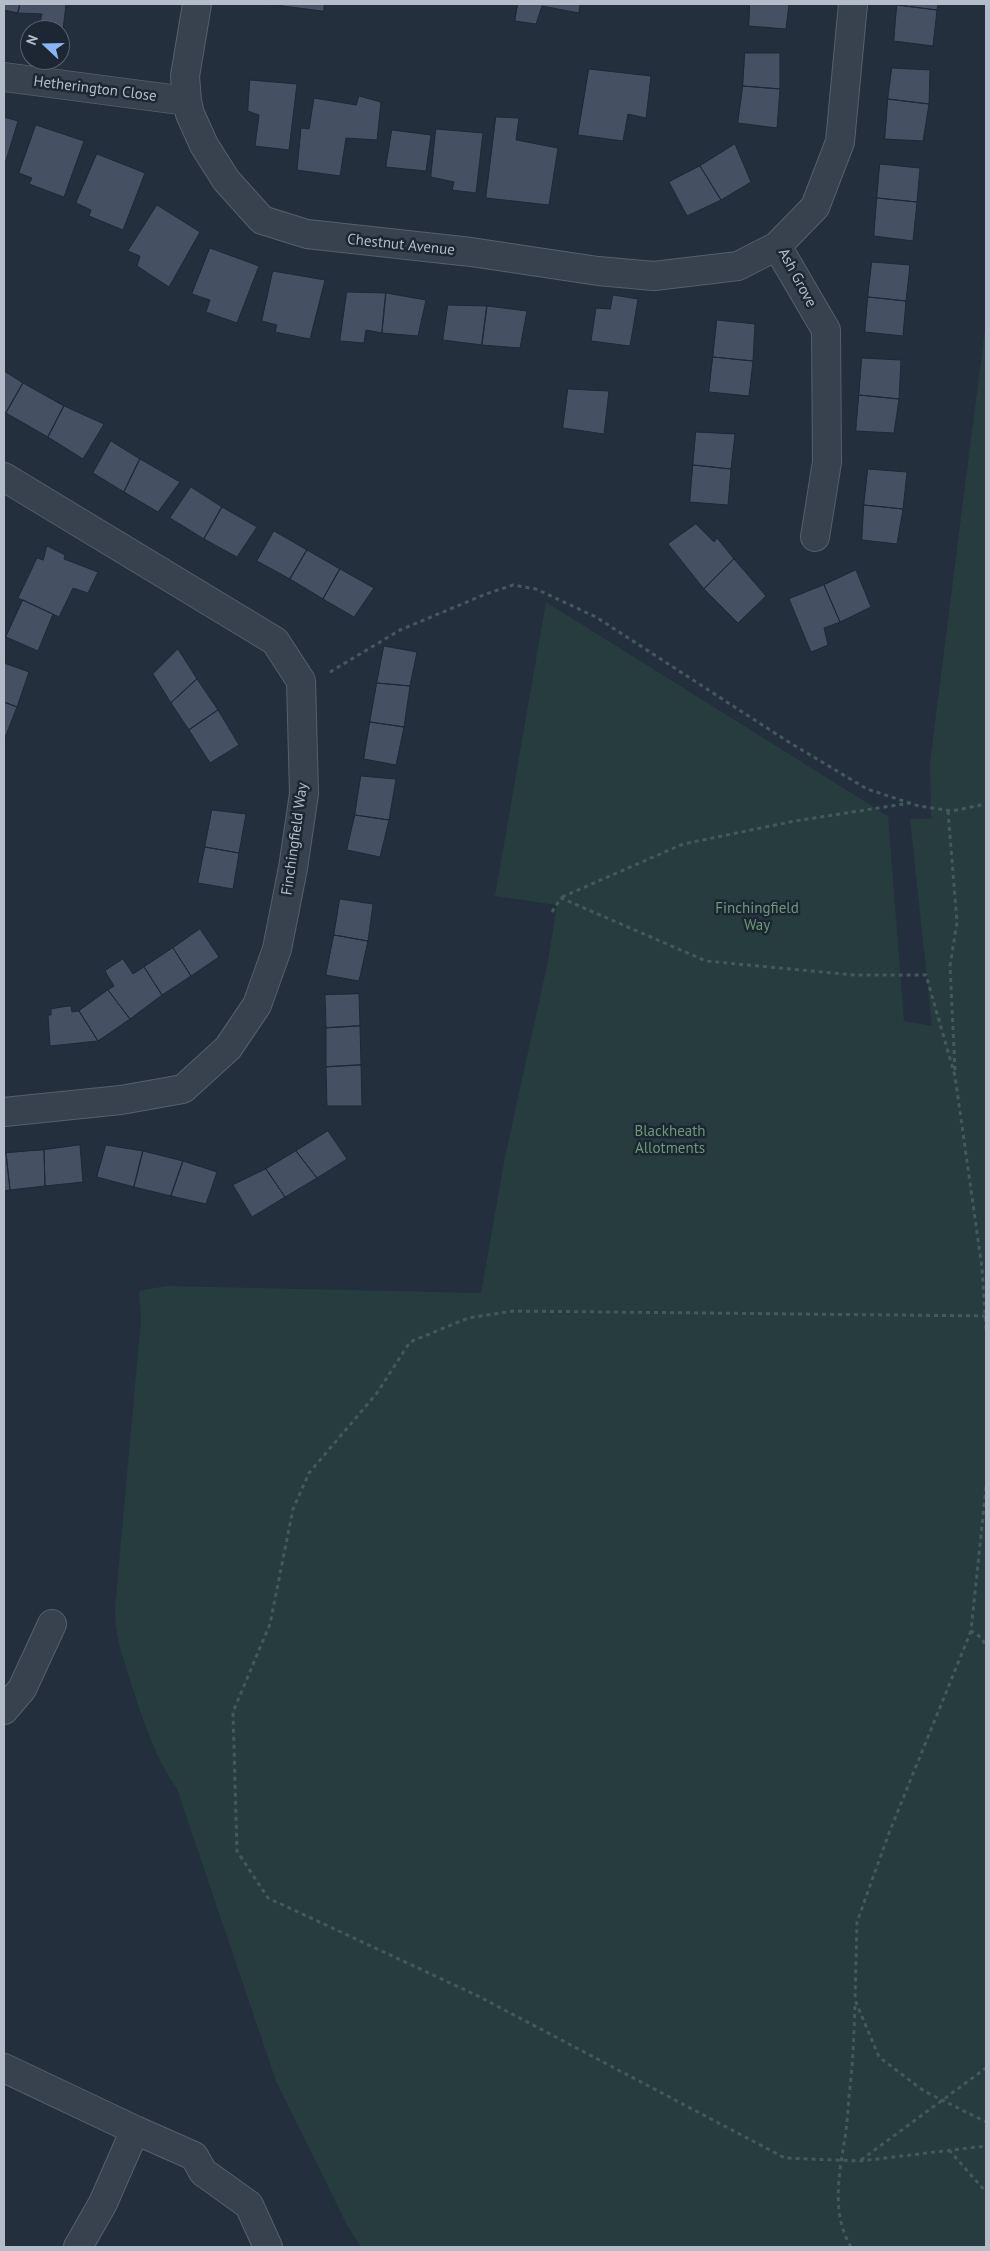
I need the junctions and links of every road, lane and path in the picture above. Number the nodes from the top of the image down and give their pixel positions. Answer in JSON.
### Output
{"nodes":[{"id":1,"x":197,"y":4,"type":"edge"},
{"id":2,"x":853,"y":4,"type":"edge"},
{"id":3,"x":4,"y":77,"type":"edge"},
{"id":4,"x":186,"y":101,"type":"junction"},
{"id":5,"x":777,"y":246,"type":"junction"},
{"id":6,"x":4,"y":476,"type":"edge"},
{"id":7,"x":815,"y":537,"type":"dead end"},
{"id":8,"x":301,"y":681,"type":"junction"},
{"id":9,"x":911,"y":803,"type":"junction"},
{"id":10,"x":986,"y":804,"type":"edge"},
{"id":11,"x":948,"y":811,"type":"junction"},
{"id":12,"x":561,"y":898,"type":"junction"},
{"id":13,"x":552,"y":912,"type":"dead end"},
{"id":14,"x":955,"y":1076,"type":"junction"},
{"id":15,"x":4,"y":1112,"type":"edge"},
{"id":16,"x":986,"y":1316,"type":"edge"},
{"id":17,"x":986,"y":1329,"type":"edge"},
{"id":18,"x":986,"y":1487,"type":"edge"},
{"id":19,"x":52,"y":1624,"type":"dead end"},
{"id":20,"x":971,"y":1631,"type":"junction"},
{"id":21,"x":986,"y":1647,"type":"edge"},
{"id":22,"x":4,"y":1710,"type":"edge"},
{"id":23,"x":855,"y":2000,"type":"junction"},
{"id":24,"x":4,"y":2068,"type":"edge"},
{"id":25,"x":986,"y":2068,"type":"edge"},
{"id":26,"x":941,"y":2100,"type":"junction"},
{"id":27,"x":986,"y":2122,"type":"edge"},
{"id":28,"x":135,"y":2130,"type":"junction"},
{"id":29,"x":986,"y":2146,"type":"edge"},
{"id":30,"x":949,"y":2150,"type":"junction"},
{"id":31,"x":840,"y":2160,"type":"junction"},
{"id":32,"x":860,"y":2161,"type":"junction"},
{"id":33,"x":986,"y":2192,"type":"edge"},
{"id":34,"x":78,"y":2247,"type":"edge"},
{"id":35,"x":268,"y":2247,"type":"edge"},
{"id":36,"x":851,"y":2247,"type":"edge"}],
"edges":[{"from":1,"to":4,"type":"street","name":"Chestnut Avenue"},
{"from":2,"to":5,"type":"street","name":"Ash Grove"},
{"from":3,"to":4,"type":"street","name":"Hetherington Close"},
{"from":4,"to":5,"type":"street","name":"Chestnut Avenue"},
{"from":5,"to":7,"type":"street","name":"Ash Grove"},
{"from":6,"to":8,"type":"street"},
{"from":8,"to":9,"type":"path"},
{"from":8,"to":15,"type":"street","name":"Finchingfield Way"},
{"from":9,"to":11,"type":"path"},
{"from":9,"to":12,"type":"path"},
{"from":10,"to":11,"type":"path"},
{"from":11,"to":14,"type":"path"},
{"from":12,"to":13,"type":"path"},
{"from":12,"to":14,"type":"path"},
{"from":14,"to":16,"type":"path"},
{"from":16,"to":17,"type":"path"},
{"from":16,"to":31,"type":"path"},
{"from":18,"to":20,"type":"path"},
{"from":19,"to":22,"type":"street"},
{"from":20,"to":21,"type":"path"},
{"from":20,"to":23,"type":"path"},
{"from":23,"to":26,"type":"path"},
{"from":23,"to":31,"type":"path"},
{"from":24,"to":28,"type":"street"},
{"from":25,"to":26,"type":"path"},
{"from":26,"to":27,"type":"path"},
{"from":26,"to":32,"type":"path"},
{"from":28,"to":34,"type":"street"},
{"from":28,"to":35,"type":"street"},
{"from":29,"to":30,"type":"path"},
{"from":30,"to":32,"type":"path"},
{"from":30,"to":33,"type":"path"},
{"from":31,"to":32,"type":"path"},
{"from":31,"to":36,"type":"path"}]}
